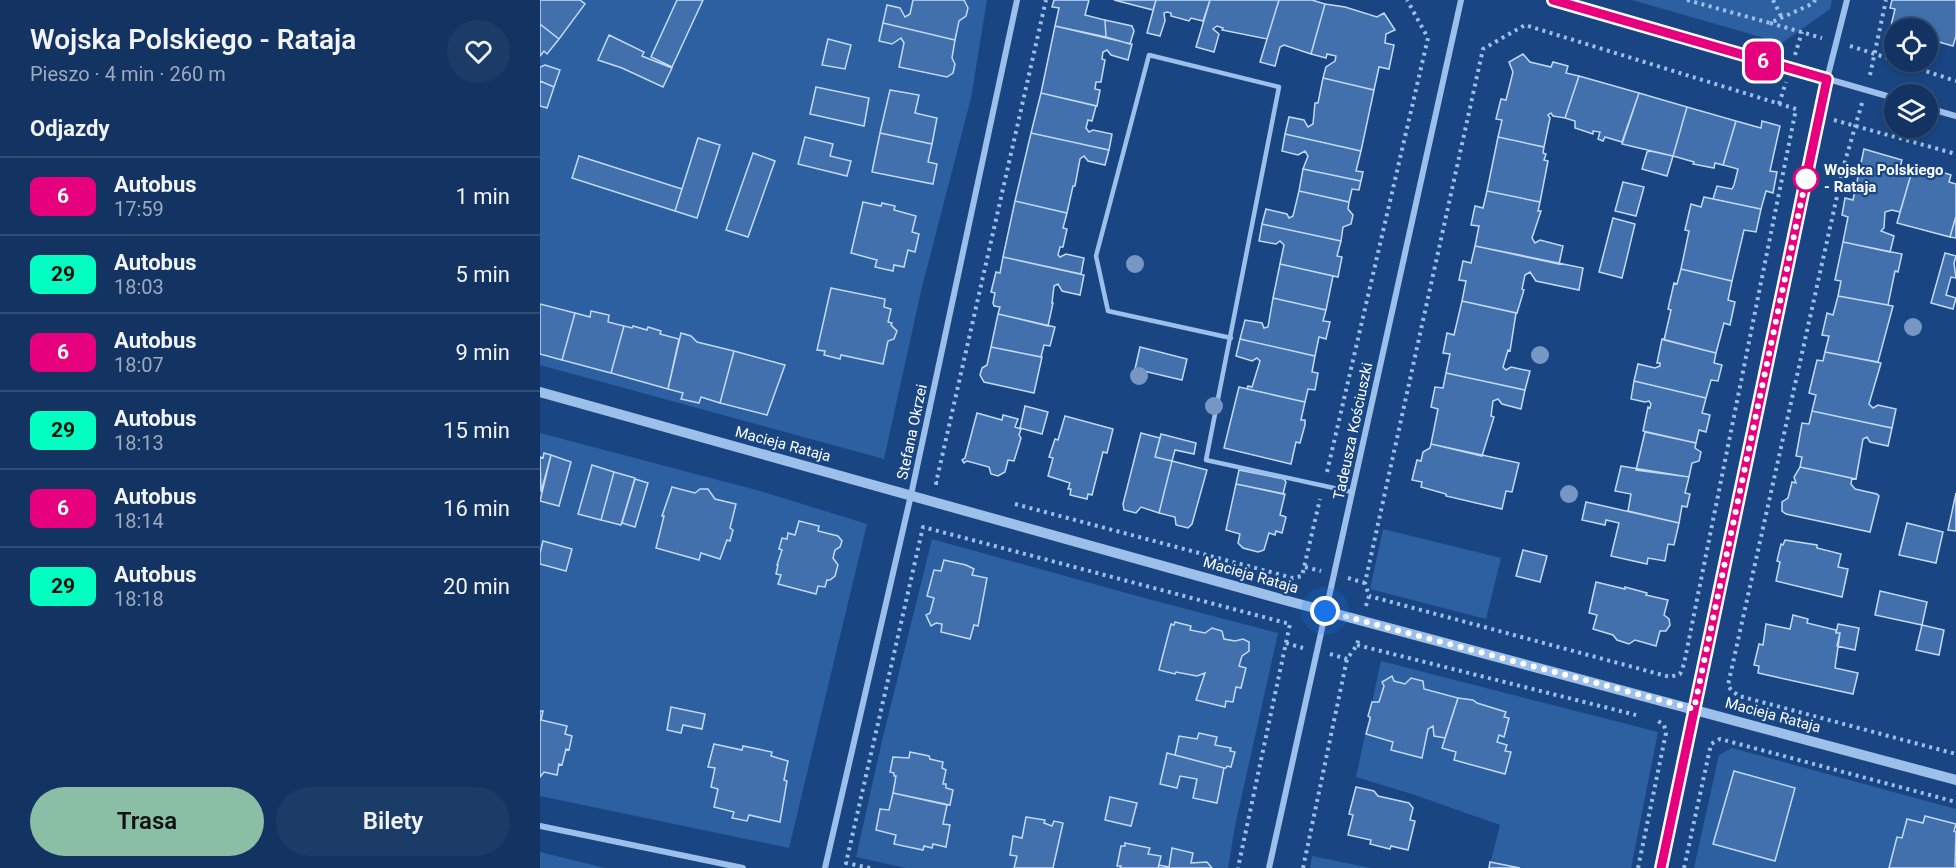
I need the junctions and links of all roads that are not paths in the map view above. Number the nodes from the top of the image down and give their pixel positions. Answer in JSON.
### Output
{"nodes":[{"id":1,"x":1017,"y":0,"type":"edge"},
{"id":2,"x":1461,"y":0,"type":"edge"},
{"id":3,"x":1553,"y":0,"type":"edge"},
{"id":4,"x":1847,"y":0,"type":"edge"},
{"id":5,"x":1827,"y":79,"type":"junction"},
{"id":6,"x":1884,"y":95,"type":"edge"},
{"id":7,"x":1938,"y":111,"type":"edge"},
{"id":8,"x":1956,"y":116,"type":"edge"},
{"id":9,"x":1231,"y":338,"type":"junction"},
{"id":10,"x":540,"y":392,"type":"edge"},
{"id":11,"x":1352,"y":492,"type":"junction"},
{"id":12,"x":911,"y":495,"type":"junction"},
{"id":13,"x":1325,"y":611,"type":"junction"},
{"id":14,"x":1694,"y":709,"type":"junction"},
{"id":15,"x":1956,"y":780,"type":"edge"},
{"id":16,"x":540,"y":826,"type":"edge"},
{"id":17,"x":743,"y":868,"type":"edge"},
{"id":18,"x":825,"y":868,"type":"edge"},
{"id":19,"x":1269,"y":868,"type":"edge"},
{"id":20,"x":1661,"y":868,"type":"edge"}],
"edges":[{"from":1,"to":12,"type":"street","name":"Stefana Okrzei"},
{"from":2,"to":11,"type":"street","name":"Tadeusza Kościuszki"},
{"from":3,"to":5,"type":"street"},
{"from":4,"to":5,"type":"street"},
{"from":5,"to":6,"type":"street"},
{"from":5,"to":14,"type":"street"},
{"from":7,"to":8,"type":"street"},
{"from":9,"to":9,"type":"lane"},
{"from":9,"to":11,"type":"lane"},
{"from":10,"to":12,"type":"street","name":"Macieja Rataja"},
{"from":11,"to":13,"type":"street","name":"Tadeusza Kościuszki"},
{"from":12,"to":13,"type":"street","name":"Macieja Rataja"},
{"from":12,"to":18,"type":"street","name":"Stefana Okrzei"},
{"from":13,"to":14,"type":"street","name":"Macieja Rataja"},
{"from":13,"to":19,"type":"street","name":"Tadeusza Kościuszki"},
{"from":14,"to":15,"type":"street","name":"Macieja Rataja"},
{"from":14,"to":20,"type":"street"},
{"from":16,"to":17,"type":"street"}]}
